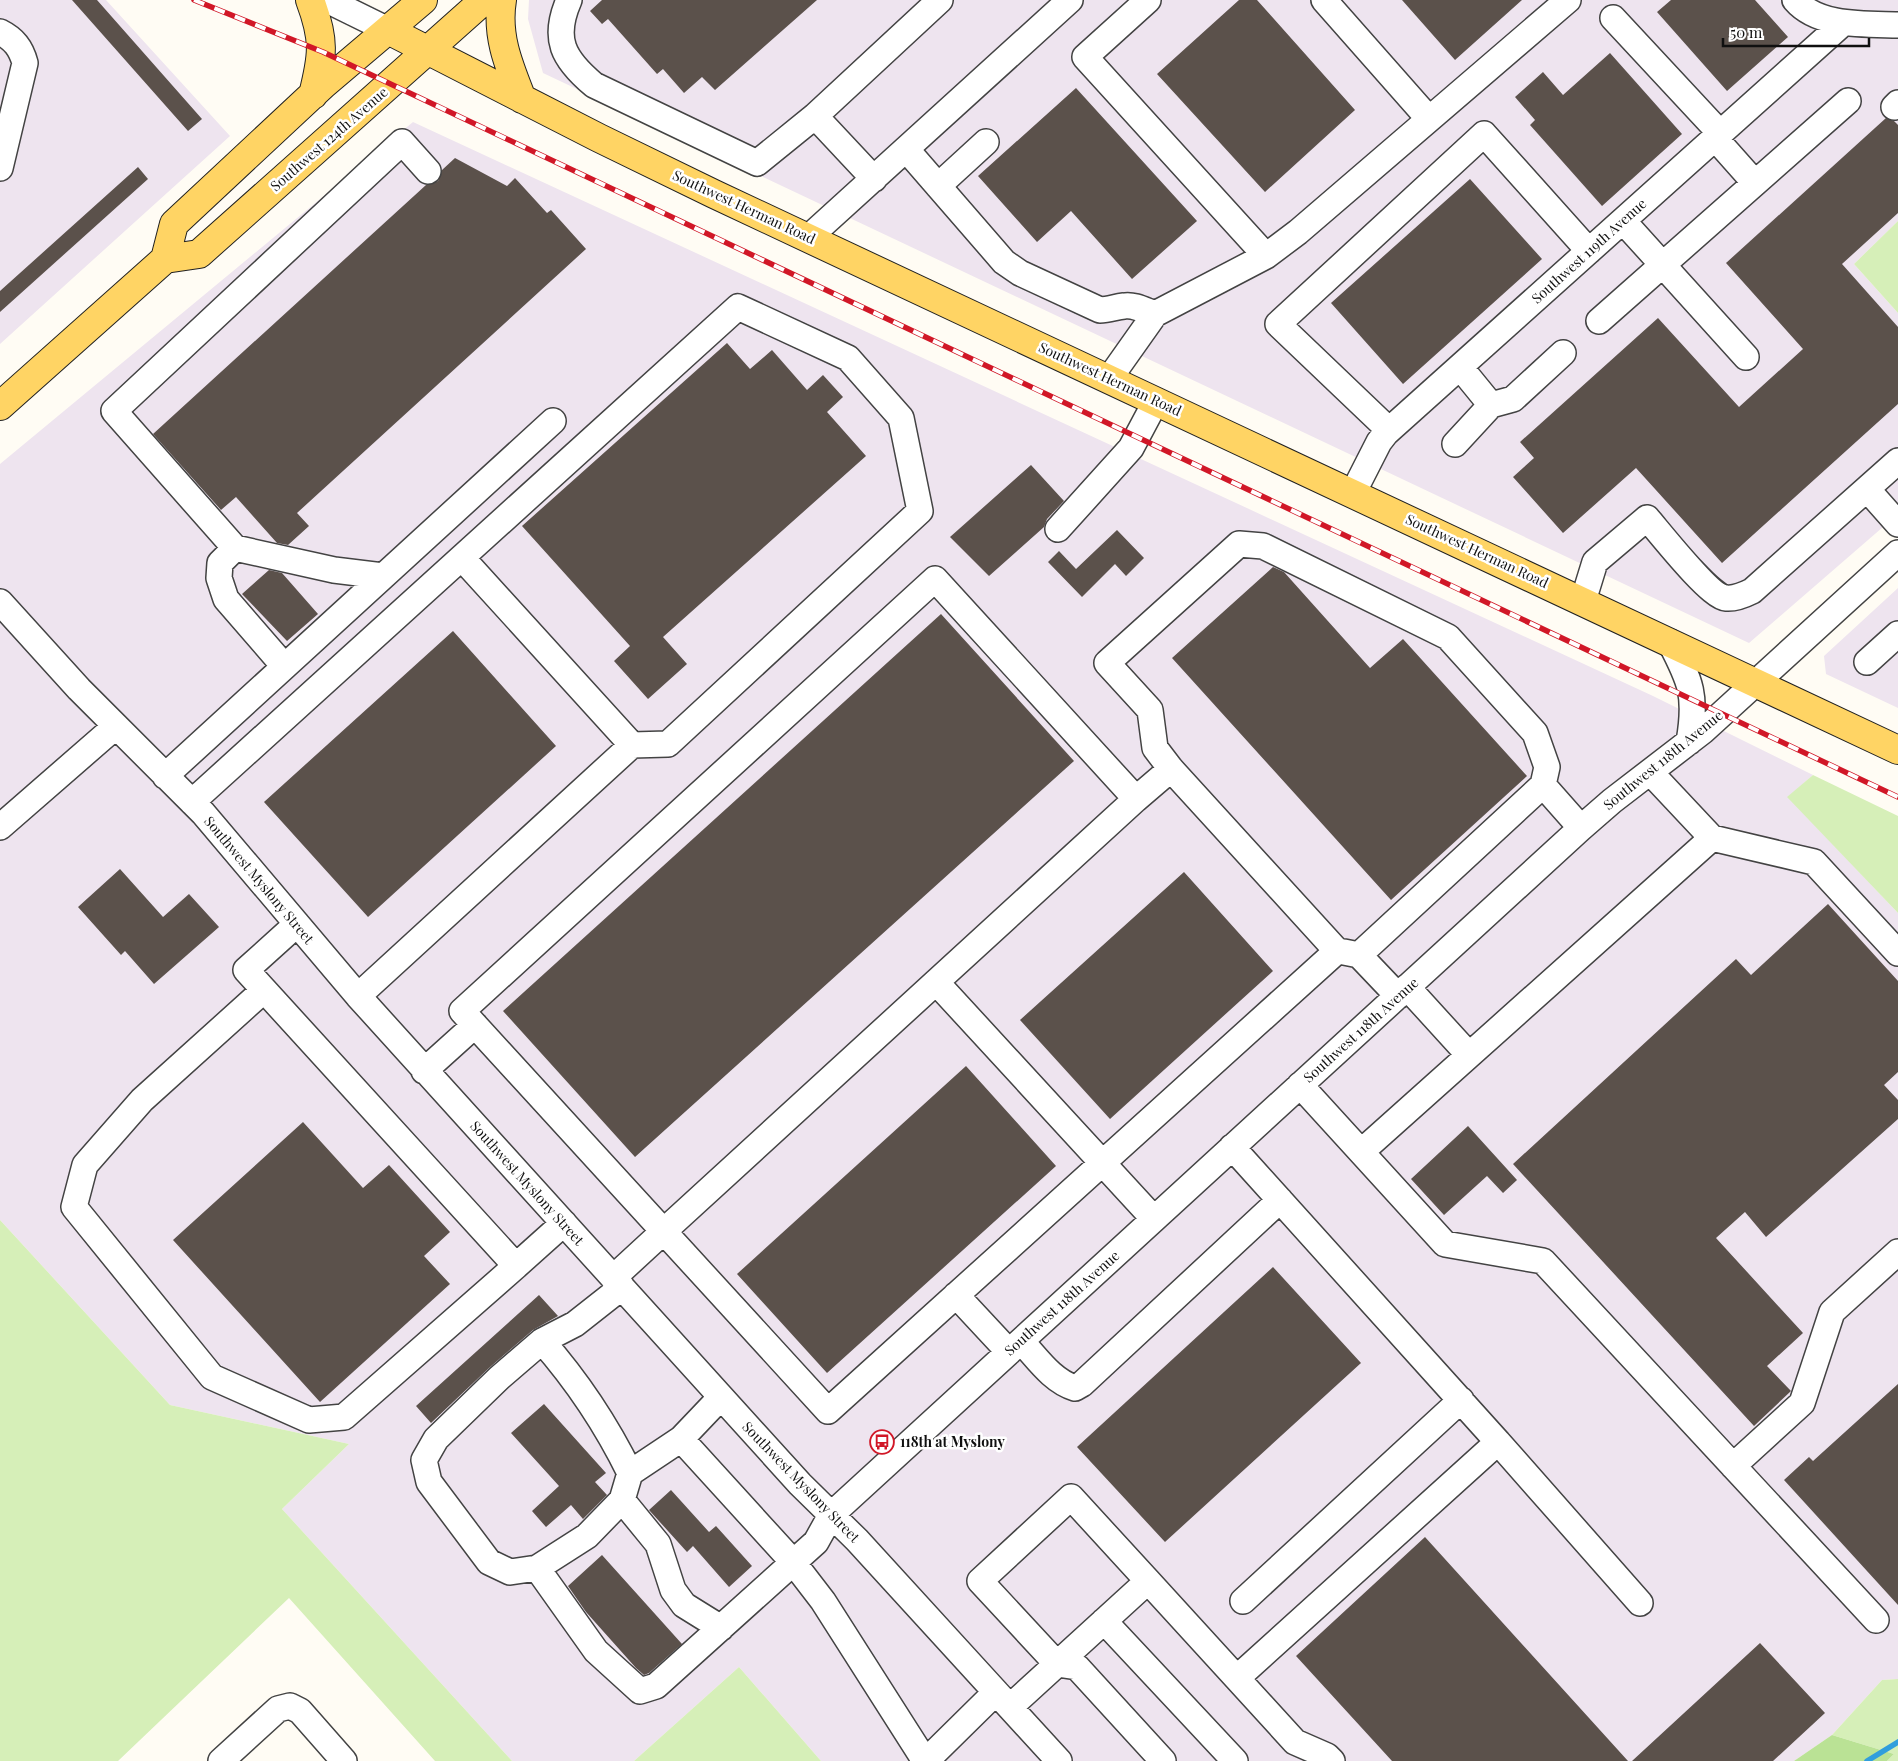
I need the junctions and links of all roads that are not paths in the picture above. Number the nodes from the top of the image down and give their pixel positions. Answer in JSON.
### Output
{"nodes":[{"id":1,"x":310,"y":0,"type":"edge"},
{"id":2,"x":327,"y":0,"type":"edge"},
{"id":3,"x":423,"y":0,"type":"edge"},
{"id":4,"x":484,"y":0,"type":"edge"},
{"id":5,"x":502,"y":0,"type":"edge"},
{"id":6,"x":569,"y":0,"type":"edge"},
{"id":7,"x":940,"y":0,"type":"edge"},
{"id":8,"x":1070,"y":0,"type":"edge"},
{"id":9,"x":1148,"y":0,"type":"edge"},
{"id":10,"x":1324,"y":0,"type":"edge"},
{"id":11,"x":1568,"y":0,"type":"edge"},
{"id":12,"x":1795,"y":0,"type":"edge"},
{"id":13,"x":1613,"y":18,"type":"dead end"},
{"id":14,"x":1842,"y":24,"type":"junction"},
{"id":15,"x":1898,"y":25,"type":"edge"},
{"id":16,"x":388,"y":30,"type":"junction"},
{"id":17,"x":0,"y":32,"type":"edge"},
{"id":18,"x":429,"y":50,"type":"junction"},
{"id":19,"x":313,"y":95,"type":"junction"},
{"id":20,"x":522,"y":99,"type":"junction"},
{"id":21,"x":1848,"y":101,"type":"dead end"},
{"id":22,"x":814,"y":116,"type":"junction"},
{"id":23,"x":1429,"y":119,"type":"junction"},
{"id":24,"x":1718,"y":136,"type":"junction"},
{"id":25,"x":986,"y":142,"type":"dead end"},
{"id":26,"x":906,"y":150,"type":"junction"},
{"id":27,"x":0,"y":168,"type":"edge"},
{"id":28,"x":428,"y":171,"type":"dead end"},
{"id":29,"x":874,"y":179,"type":"junction"},
{"id":30,"x":1755,"y":183,"type":"junction"},
{"id":31,"x":938,"y":186,"type":"junction"},
{"id":32,"x":1623,"y":220,"type":"junction"},
{"id":33,"x":808,"y":238,"type":"junction"},
{"id":34,"x":1589,"y":251,"type":"junction"},
{"id":35,"x":1266,"y":256,"type":"junction"},
{"id":36,"x":165,"y":259,"type":"junction"},
{"id":37,"x":1663,"y":265,"type":"junction"},
{"id":38,"x":1155,"y":314,"type":"junction"},
{"id":39,"x":1599,"y":321,"type":"dead end"},
{"id":40,"x":1563,"y":353,"type":"dead end"},
{"id":41,"x":1746,"y":356,"type":"dead end"},
{"id":42,"x":1460,"y":367,"type":"junction"},
{"id":43,"x":1109,"y":379,"type":"junction"},
{"id":44,"x":1156,"y":401,"type":"junction"},
{"id":45,"x":1491,"y":404,"type":"junction"},
{"id":46,"x":0,"y":406,"type":"edge"},
{"id":47,"x":553,"y":421,"type":"dead end"},
{"id":48,"x":1389,"y":430,"type":"junction"},
{"id":49,"x":1455,"y":444,"type":"dead end"},
{"id":50,"x":1898,"y":461,"type":"edge"},
{"id":51,"x":1867,"y":489,"type":"junction"},
{"id":52,"x":1353,"y":493,"type":"junction"},
{"id":53,"x":1898,"y":524,"type":"edge"},
{"id":54,"x":1058,"y":529,"type":"dead end"},
{"id":55,"x":235,"y":548,"type":"junction"},
{"id":56,"x":1898,"y":553,"type":"edge"},
{"id":57,"x":462,"y":558,"type":"junction"},
{"id":58,"x":383,"y":576,"type":"junction"},
{"id":59,"x":1583,"y":601,"type":"junction"},
{"id":60,"x":0,"y":602,"type":"edge"},
{"id":61,"x":1898,"y":634,"type":"edge"},
{"id":62,"x":1670,"y":642,"type":"junction"},
{"id":63,"x":1867,"y":662,"type":"dead end"},
{"id":64,"x":284,"y":666,"type":"junction"},
{"id":65,"x":1755,"y":683,"type":"junction"},
{"id":66,"x":116,"y":726,"type":"junction"},
{"id":67,"x":1689,"y":742,"type":"junction"},
{"id":68,"x":632,"y":745,"type":"junction"},
{"id":69,"x":1898,"y":750,"type":"edge"},
{"id":70,"x":1171,"y":769,"type":"junction"},
{"id":71,"x":1650,"y":772,"type":"junction"},
{"id":72,"x":165,"y":776,"type":"junction"},
{"id":73,"x":1543,"y":786,"type":"junction"},
{"id":74,"x":1136,"y":799,"type":"junction"},
{"id":75,"x":192,"y":802,"type":"junction"},
{"id":76,"x":0,"y":828,"type":"edge"},
{"id":77,"x":1581,"y":828,"type":"junction"},
{"id":78,"x":1712,"y":838,"type":"junction"},
{"id":79,"x":297,"y":924,"type":"junction"},
{"id":80,"x":1348,"y":953,"type":"junction"},
{"id":81,"x":1898,"y":953,"type":"edge"},
{"id":82,"x":936,"y":982,"type":"junction"},
{"id":83,"x":264,"y":990,"type":"junction"},
{"id":84,"x":1402,"y":991,"type":"junction"},
{"id":85,"x":358,"y":996,"type":"junction"},
{"id":86,"x":475,"y":1025,"type":"junction"},
{"id":87,"x":1469,"y":1055,"type":"junction"},
{"id":88,"x":424,"y":1071,"type":"junction"},
{"id":89,"x":1300,"y":1085,"type":"junction"},
{"id":90,"x":1232,"y":1147,"type":"junction"},
{"id":91,"x":1361,"y":1152,"type":"junction"},
{"id":92,"x":1102,"y":1162,"type":"junction"},
{"id":93,"x":1280,"y":1200,"type":"junction"},
{"id":94,"x":1154,"y":1219,"type":"junction"},
{"id":95,"x":564,"y":1223,"type":"junction"},
{"id":96,"x":664,"y":1231,"type":"junction"},
{"id":97,"x":1898,"y":1252,"type":"edge"},
{"id":98,"x":516,"y":1266,"type":"junction"},
{"id":99,"x":617,"y":1283,"type":"junction"},
{"id":100,"x":956,"y":1295,"type":"junction"},
{"id":101,"x":542,"y":1341,"type":"junction"},
{"id":102,"x":1015,"y":1346,"type":"junction"},
{"id":103,"x":721,"y":1398,"type":"junction"},
{"id":104,"x":1461,"y":1400,"type":"junction"},
{"id":105,"x":681,"y":1439,"type":"junction"},
{"id":106,"x":1498,"y":1442,"type":"junction"},
{"id":107,"x":1733,"y":1466,"type":"junction"},
{"id":108,"x":630,"y":1473,"type":"junction"},
{"id":109,"x":622,"y":1500,"type":"junction"},
{"id":110,"x":831,"y":1514,"type":"junction"},
{"id":111,"x":793,"y":1562,"type":"junction"},
{"id":112,"x":537,"y":1568,"type":"junction"},
{"id":113,"x":1148,"y":1581,"type":"junction"},
{"id":114,"x":1242,"y":1601,"type":"dead end"},
{"id":115,"x":1640,"y":1603,"type":"dead end"},
{"id":116,"x":1876,"y":1620,"type":"dead end"},
{"id":117,"x":1104,"y":1621,"type":"junction"},
{"id":118,"x":721,"y":1628,"type":"junction"},
{"id":119,"x":1057,"y":1664,"type":"junction"},
{"id":120,"x":1237,"y":1678,"type":"junction"},
{"id":121,"x":1003,"y":1700,"type":"junction"},
{"id":122,"x":1317,"y":1758,"type":"edge"},
{"id":123,"x":221,"y":1761,"type":"edge"},
{"id":124,"x":344,"y":1761,"type":"edge"},
{"id":125,"x":925,"y":1761,"type":"edge"},
{"id":126,"x":1059,"y":1761,"type":"edge"},
{"id":127,"x":1163,"y":1761,"type":"edge"},
{"id":128,"x":1236,"y":1761,"type":"edge"}],
"edges":[{"from":1,"to":19,"type":"main road"},
{"from":2,"to":16,"type":"street","name":"Southwest Herman Road"},
{"from":3,"to":16,"type":"main road"},
{"from":4,"to":18,"type":"main road","name":"Southwest 124th Avenue"},
{"from":5,"to":20,"type":"main road"},
{"from":6,"to":22,"type":"street"},
{"from":7,"to":22,"type":"street"},
{"from":8,"to":26,"type":"street"},
{"from":9,"to":35,"type":"street"},
{"from":10,"to":23,"type":"street"},
{"from":11,"to":23,"type":"street"},
{"from":12,"to":14,"type":"street"},
{"from":13,"to":24,"type":"street"},
{"from":14,"to":15,"type":"street"},
{"from":14,"to":24,"type":"street","name":"Southwest 119th Avenue"},
{"from":16,"to":18,"type":"main road","name":"Southwest Herman Road"},
{"from":16,"to":19,"type":"main road"},
{"from":17,"to":27,"type":"street"},
{"from":18,"to":20,"type":"main road","name":"Southwest Herman Road"},
{"from":18,"to":36,"type":"main road","name":"Southwest 124th Avenue"},
{"from":19,"to":36,"type":"main road"},
{"from":20,"to":33,"type":"main road","name":"Southwest Herman Road"},
{"from":21,"to":30,"type":"street"},
{"from":22,"to":29,"type":"street"},
{"from":23,"to":35,"type":"street"},
{"from":24,"to":30,"type":"street"},
{"from":24,"to":32,"type":"street","name":"Southwest 119th Avenue"},
{"from":25,"to":31,"type":"street"},
{"from":26,"to":29,"type":"street"},
{"from":26,"to":31,"type":"street"},
{"from":28,"to":55,"type":"street"},
{"from":29,"to":33,"type":"street"},
{"from":30,"to":37,"type":"street"},
{"from":31,"to":38,"type":"street"},
{"from":32,"to":34,"type":"street","name":"Southwest 119th Avenue"},
{"from":32,"to":37,"type":"street"},
{"from":33,"to":43,"type":"main road","name":"Southwest Herman Road"},
{"from":34,"to":42,"type":"street","name":"Southwest 119th Avenue"},
{"from":34,"to":48,"type":"street"},
{"from":35,"to":38,"type":"street"},
{"from":36,"to":46,"type":"main road"},
{"from":37,"to":39,"type":"street"},
{"from":37,"to":41,"type":"street"},
{"from":38,"to":43,"type":"street"},
{"from":40,"to":45,"type":"street"},
{"from":42,"to":45,"type":"street"},
{"from":42,"to":48,"type":"street","name":"Southwest 119th Avenue"},
{"from":43,"to":44,"type":"main road","name":"Southwest Herman Road"},
{"from":44,"to":52,"type":"main road","name":"Southwest Herman Road"},
{"from":44,"to":54,"type":"street"},
{"from":45,"to":49,"type":"street"},
{"from":47,"to":58,"type":"street"},
{"from":48,"to":52,"type":"street","name":"Southwest 119th Avenue"},
{"from":50,"to":51,"type":"street"},
{"from":51,"to":53,"type":"street"},
{"from":51,"to":59,"type":"street"},
{"from":52,"to":59,"type":"main road","name":"Southwest Herman Road"},
{"from":55,"to":58,"type":"street"},
{"from":55,"to":64,"type":"street"},
{"from":56,"to":65,"type":"street","name":"Southwest 118th Avenue"},
{"from":57,"to":68,"type":"street"},
{"from":57,"to":68,"type":"street"},
{"from":57,"to":75,"type":"street"},
{"from":58,"to":64,"type":"street"},
{"from":59,"to":62,"type":"main road","name":"Southwest Herman Road"},
{"from":60,"to":66,"type":"street","name":"Southwest Myslony Street"},
{"from":61,"to":63,"type":"street"},
{"from":62,"to":65,"type":"main road","name":"Southwest Herman Road"},
{"from":62,"to":67,"type":"street"},
{"from":64,"to":72,"type":"street"},
{"from":65,"to":67,"type":"street","name":"Southwest 118th Avenue"},
{"from":65,"to":69,"type":"main road","name":"Southwest Herman Road"},
{"from":66,"to":72,"type":"street","name":"Southwest Myslony Street"},
{"from":66,"to":76,"type":"street"},
{"from":67,"to":71,"type":"street","name":"Southwest 118th Avenue"},
{"from":68,"to":85,"type":"street"},
{"from":70,"to":73,"type":"street"},
{"from":70,"to":74,"type":"street"},
{"from":70,"to":80,"type":"street"},
{"from":71,"to":77,"type":"street","name":"Southwest 118th Avenue"},
{"from":71,"to":78,"type":"street"},
{"from":72,"to":75,"type":"street","name":"Southwest Myslony Street"},
{"from":73,"to":77,"type":"street"},
{"from":73,"to":80,"type":"street"},
{"from":74,"to":82,"type":"street"},
{"from":74,"to":86,"type":"street"},
{"from":75,"to":79,"type":"street","name":"Southwest Myslony Street"},
{"from":77,"to":84,"type":"street","name":"Southwest 118th Avenue"},
{"from":78,"to":81,"type":"street"},
{"from":78,"to":87,"type":"street"},
{"from":79,"to":83,"type":"street"},
{"from":79,"to":85,"type":"street","name":"Southwest Myslony Street"},
{"from":80,"to":84,"type":"street"},
{"from":80,"to":92,"type":"street"},
{"from":82,"to":92,"type":"street"},
{"from":82,"to":96,"type":"street"},
{"from":83,"to":98,"type":"street"},
{"from":83,"to":98,"type":"street"},
{"from":84,"to":87,"type":"street"},
{"from":84,"to":89,"type":"street","name":"Southwest 118th Avenue"},
{"from":85,"to":88,"type":"street","name":"Southwest Myslony Street"},
{"from":86,"to":88,"type":"street"},
{"from":86,"to":96,"type":"street"},
{"from":87,"to":91,"type":"street"},
{"from":88,"to":95,"type":"street","name":"Southwest Myslony Street"},
{"from":89,"to":90,"type":"street","name":"Southwest 118th Avenue"},
{"from":89,"to":91,"type":"street"},
{"from":90,"to":93,"type":"street"},
{"from":90,"to":94,"type":"street","name":"Southwest 118th Avenue"},
{"from":91,"to":107,"type":"street"},
{"from":92,"to":94,"type":"street"},
{"from":92,"to":100,"type":"street"},
{"from":93,"to":102,"type":"street"},
{"from":93,"to":104,"type":"street"},
{"from":94,"to":102,"type":"street","name":"Southwest 118th Avenue"},
{"from":95,"to":98,"type":"street"},
{"from":95,"to":99,"type":"street","name":"Southwest Myslony Street"},
{"from":96,"to":99,"type":"street"},
{"from":96,"to":100,"type":"street"},
{"from":97,"to":107,"type":"street"},
{"from":99,"to":101,"type":"street"},
{"from":99,"to":103,"type":"street","name":"Southwest Myslony Street"},
{"from":100,"to":102,"type":"street"},
{"from":101,"to":108,"type":"street"},
{"from":101,"to":112,"type":"street"},
{"from":102,"to":110,"type":"street","name":"Southwest 118th Avenue"},
{"from":103,"to":105,"type":"street"},
{"from":103,"to":110,"type":"street","name":"Southwest Myslony Street"},
{"from":104,"to":106,"type":"street"},
{"from":104,"to":114,"type":"street"},
{"from":105,"to":108,"type":"street"},
{"from":105,"to":111,"type":"street"},
{"from":106,"to":115,"type":"street"},
{"from":106,"to":120,"type":"street"},
{"from":107,"to":116,"type":"street"},
{"from":108,"to":109,"type":"street"},
{"from":109,"to":112,"type":"street"},
{"from":109,"to":118,"type":"street"},
{"from":110,"to":111,"type":"street","name":"Southwest 118th Avenue"},
{"from":110,"to":121,"type":"street","name":"Southwest Myslony Street"},
{"from":111,"to":118,"type":"street","name":"Southwest 118th Avenue"},
{"from":111,"to":125,"type":"street"},
{"from":112,"to":118,"type":"street","name":"Southwest 118th Avenue"},
{"from":113,"to":117,"type":"street"},
{"from":113,"to":119,"type":"street"},
{"from":113,"to":120,"type":"street"},
{"from":117,"to":119,"type":"street"},
{"from":117,"to":128,"type":"street"},
{"from":119,"to":121,"type":"street"},
{"from":119,"to":127,"type":"street"},
{"from":120,"to":122,"type":"street"},
{"from":121,"to":125,"type":"street"},
{"from":121,"to":126,"type":"street","name":"Southwest Myslony Street"},
{"from":123,"to":124,"type":"street"}]}
